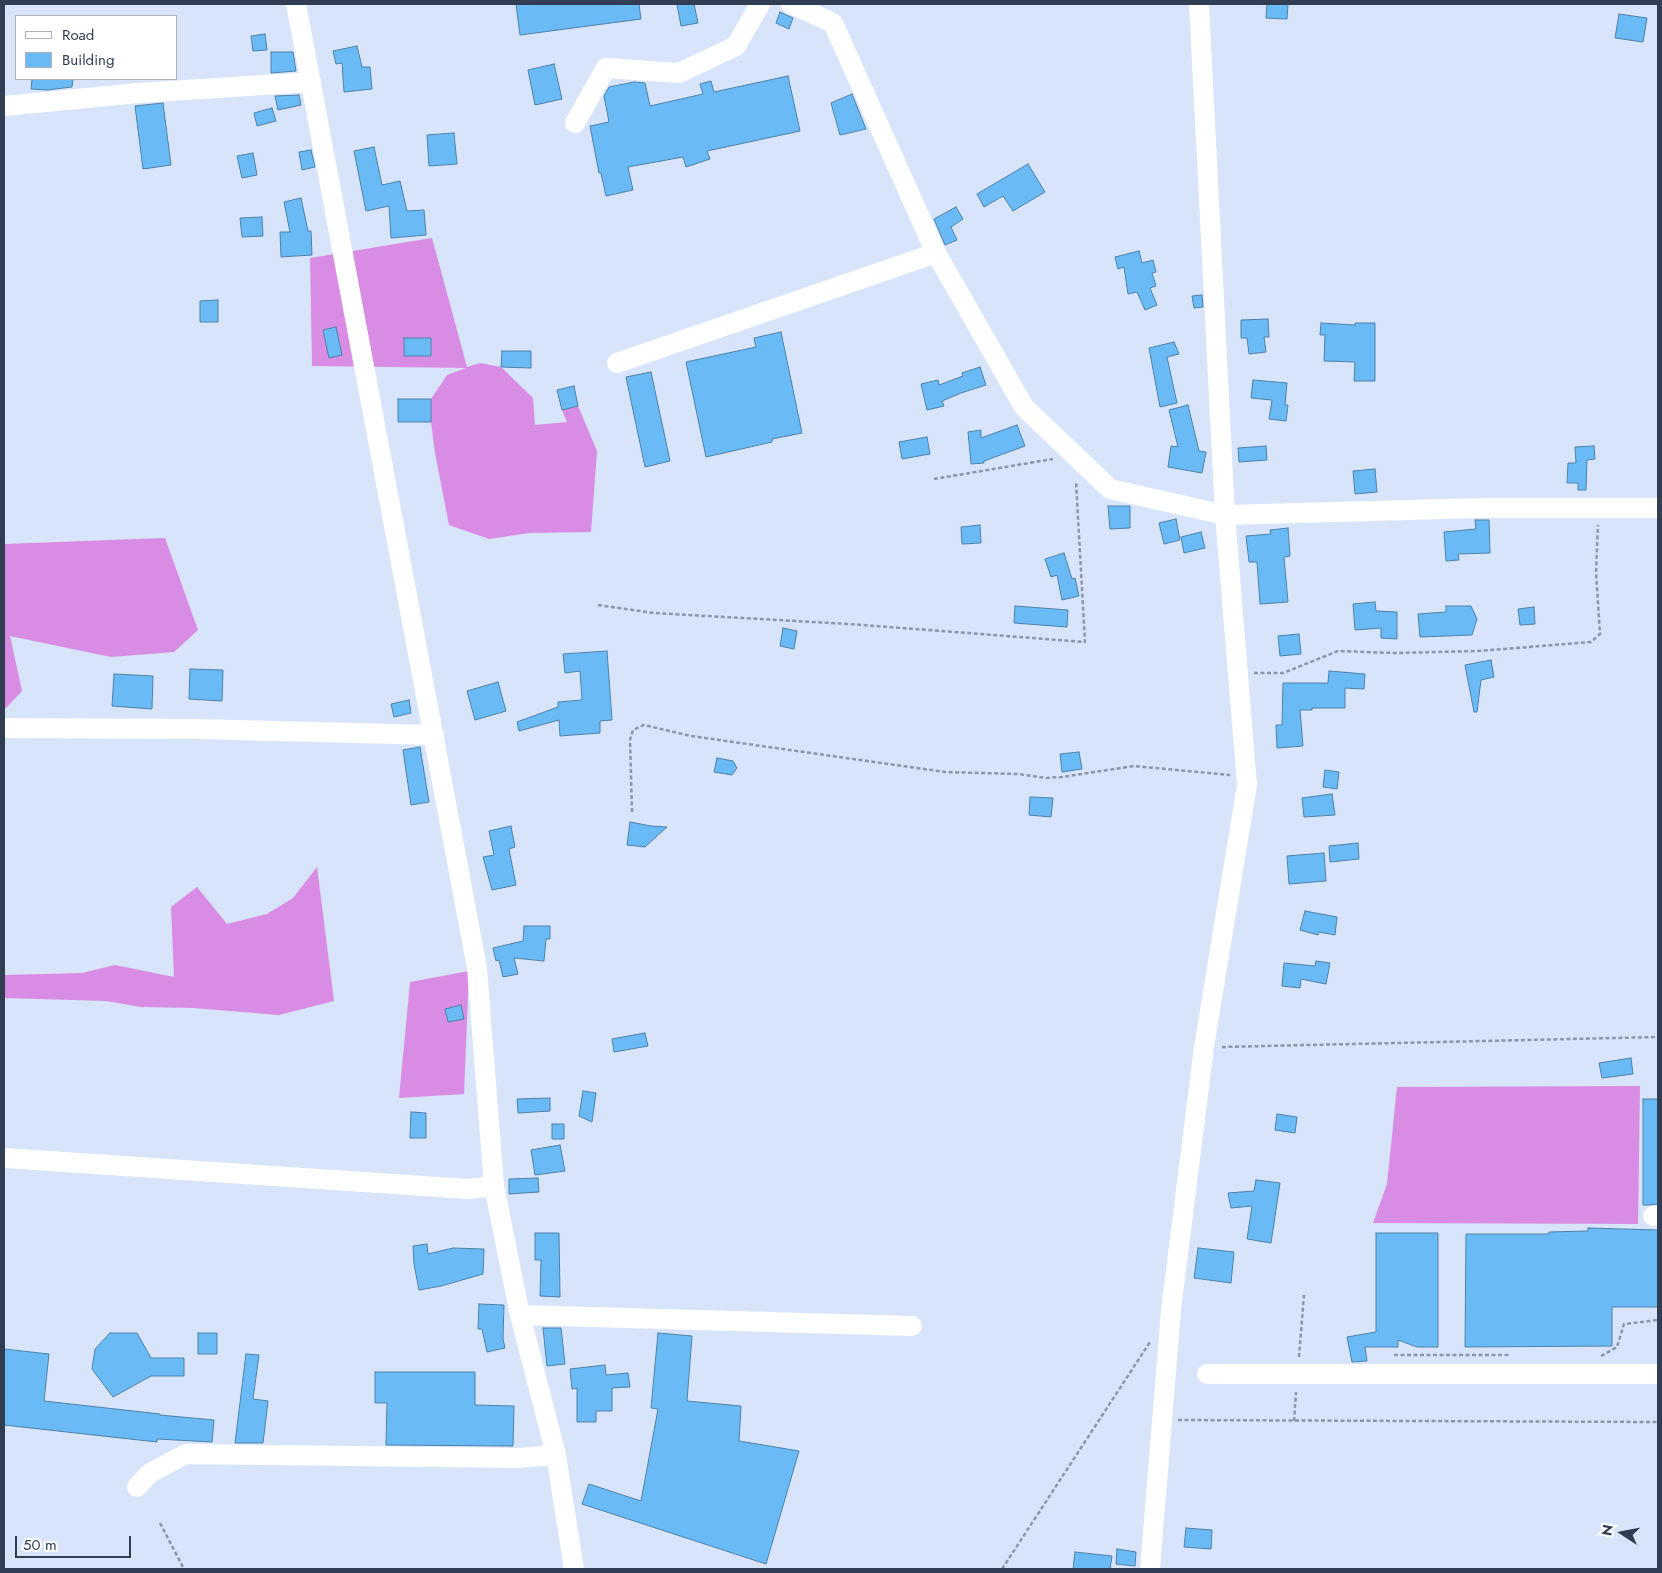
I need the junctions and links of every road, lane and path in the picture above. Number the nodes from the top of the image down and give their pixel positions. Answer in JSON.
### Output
{"nodes":[{"id":1,"x":296,"y":4,"type":"edge"},
{"id":2,"x":760,"y":4,"type":"edge"},
{"id":3,"x":791,"y":4,"type":"edge"},
{"id":4,"x":1200,"y":4,"type":"edge"},
{"id":5,"x":311,"y":82,"type":"junction"},
{"id":6,"x":4,"y":106,"type":"edge"},
{"id":7,"x":576,"y":124,"type":"dead end"},
{"id":8,"x":936,"y":253,"type":"junction"},
{"id":9,"x":617,"y":363,"type":"dead end"},
{"id":10,"x":1074,"y":455,"type":"junction"},
{"id":11,"x":934,"y":479,"type":"dead end"},
{"id":12,"x":1599,"y":508,"type":"junction"},
{"id":13,"x":1658,"y":508,"type":"edge"},
{"id":14,"x":1225,"y":515,"type":"junction"},
{"id":15,"x":598,"y":605,"type":"dead end"},
{"id":16,"x":1238,"y":673,"type":"junction"},
{"id":17,"x":4,"y":728,"type":"edge"},
{"id":18,"x":434,"y":736,"type":"junction"},
{"id":19,"x":1246,"y":777,"type":"junction"},
{"id":20,"x":632,"y":812,"type":"dead end"},
{"id":21,"x":1658,"y":1037,"type":"edge"},
{"id":22,"x":1204,"y":1047,"type":"junction"},
{"id":23,"x":4,"y":1158,"type":"edge"},
{"id":24,"x":494,"y":1186,"type":"junction"},
{"id":25,"x":520,"y":1314,"type":"junction"},
{"id":26,"x":1658,"y":1320,"type":"edge"},
{"id":27,"x":912,"y":1326,"type":"dead end"},
{"id":28,"x":1155,"y":1335,"type":"dead end"},
{"id":29,"x":1392,"y":1355,"type":"dead end"},
{"id":30,"x":1514,"y":1355,"type":"dead end"},
{"id":31,"x":1592,"y":1356,"type":"dead end"},
{"id":32,"x":1206,"y":1374,"type":"dead end"},
{"id":33,"x":1658,"y":1374,"type":"edge"},
{"id":34,"x":1162,"y":1420,"type":"junction"},
{"id":35,"x":1658,"y":1422,"type":"edge"},
{"id":36,"x":556,"y":1455,"type":"junction"},
{"id":37,"x":137,"y":1487,"type":"dead end"},
{"id":38,"x":160,"y":1523,"type":"dead end"},
{"id":39,"x":184,"y":1569,"type":"edge"},
{"id":40,"x":574,"y":1569,"type":"edge"},
{"id":41,"x":1002,"y":1569,"type":"edge"},
{"id":42,"x":1150,"y":1569,"type":"edge"}],
"edges":[{"from":1,"to":5,"type":"street"},
{"from":2,"to":7,"type":"street"},
{"from":3,"to":8,"type":"street"},
{"from":4,"to":14,"type":"street"},
{"from":5,"to":6,"type":"street"},
{"from":5,"to":18,"type":"street"},
{"from":8,"to":9,"type":"street"},
{"from":8,"to":10,"type":"street"},
{"from":10,"to":11,"type":"path"},
{"from":10,"to":14,"type":"street"},
{"from":10,"to":15,"type":"path"},
{"from":12,"to":13,"type":"street"},
{"from":12,"to":14,"type":"street"},
{"from":12,"to":16,"type":"path"},
{"from":14,"to":16,"type":"street"},
{"from":16,"to":19,"type":"street"},
{"from":17,"to":18,"type":"street"},
{"from":18,"to":24,"type":"street"},
{"from":19,"to":20,"type":"path"},
{"from":19,"to":22,"type":"street"},
{"from":21,"to":22,"type":"path"},
{"from":22,"to":34,"type":"street"},
{"from":23,"to":24,"type":"street"},
{"from":24,"to":25,"type":"street"},
{"from":25,"to":27,"type":"street"},
{"from":25,"to":36,"type":"street"},
{"from":26,"to":31,"type":"path"},
{"from":28,"to":41,"type":"path"},
{"from":29,"to":30,"type":"path"},
{"from":32,"to":33,"type":"street"},
{"from":34,"to":35,"type":"path"},
{"from":34,"to":42,"type":"street"},
{"from":36,"to":37,"type":"street"},
{"from":36,"to":40,"type":"street"},
{"from":38,"to":39,"type":"path"}]}
